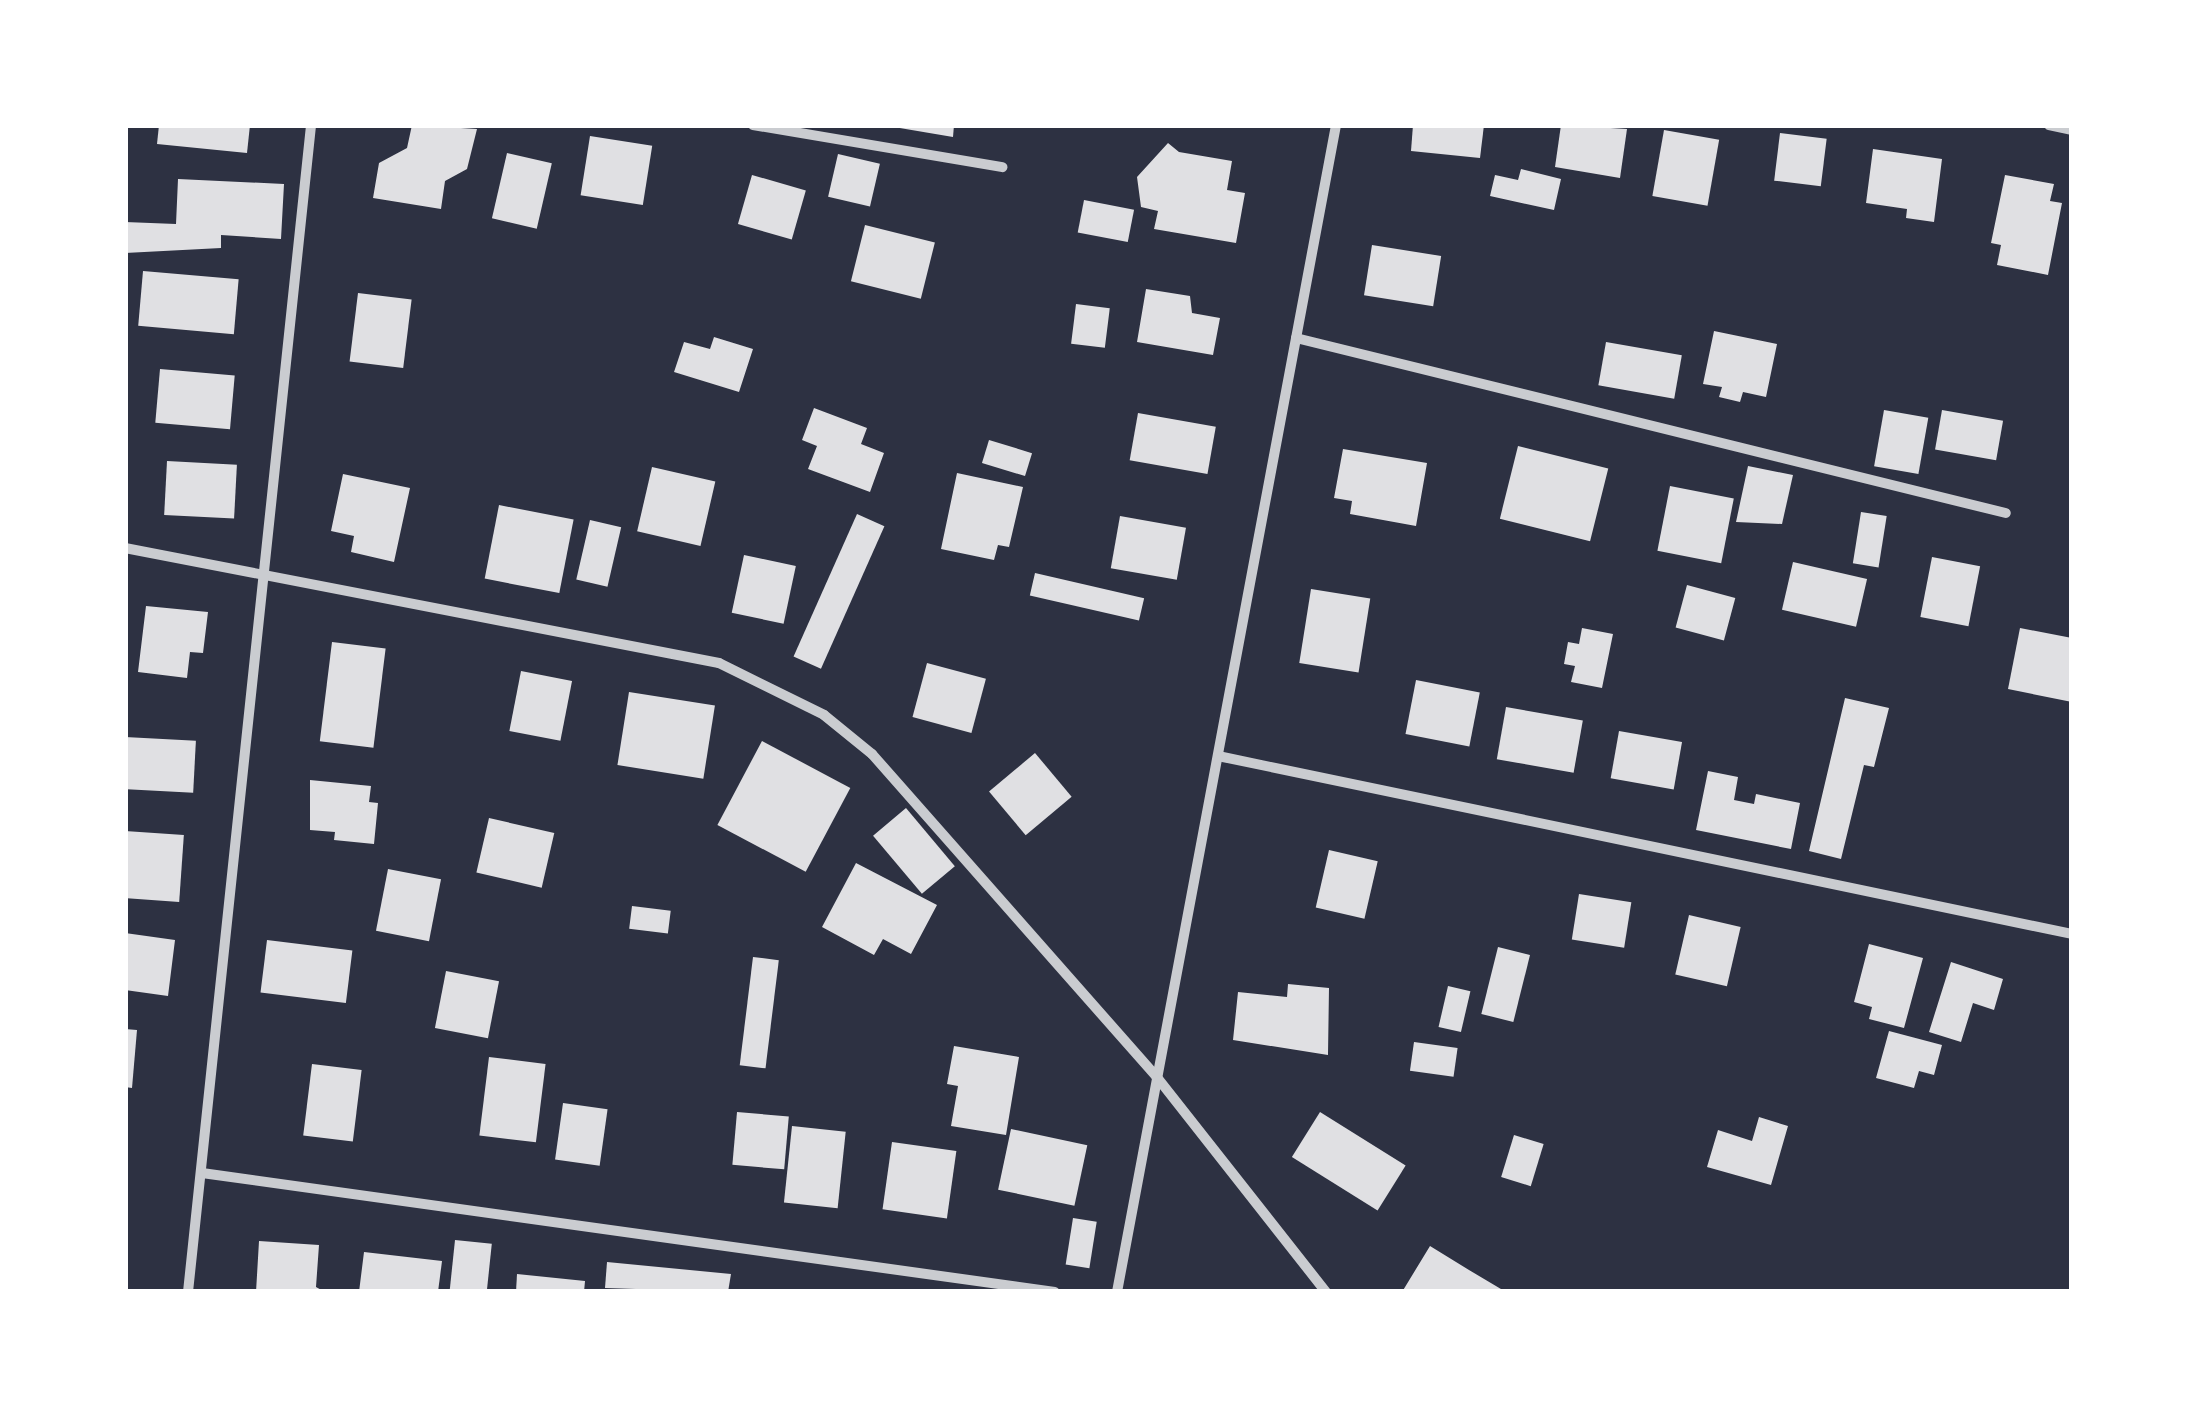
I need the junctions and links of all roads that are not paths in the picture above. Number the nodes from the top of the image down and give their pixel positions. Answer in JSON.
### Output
{"nodes":[{"id":1,"x":311,"y":125,"type":"edge"},
{"id":2,"x":753,"y":125,"type":"edge"},
{"id":3,"x":1336,"y":125,"type":"edge"},
{"id":4,"x":2049,"y":125,"type":"edge"},
{"id":5,"x":2072,"y":130,"type":"edge"},
{"id":6,"x":1002,"y":167,"type":"dead end"},
{"id":7,"x":1296,"y":338,"type":"junction"},
{"id":8,"x":2006,"y":512,"type":"dead end"},
{"id":9,"x":125,"y":548,"type":"edge"},
{"id":10,"x":266,"y":574,"type":"junction"},
{"id":11,"x":1218,"y":756,"type":"junction"},
{"id":12,"x":2072,"y":934,"type":"edge"},
{"id":13,"x":1156,"y":1076,"type":"junction"},
{"id":14,"x":202,"y":1173,"type":"junction"},
{"id":15,"x":188,"y":1292,"type":"edge"},
{"id":16,"x":1055,"y":1292,"type":"edge"},
{"id":17,"x":1117,"y":1292,"type":"edge"},
{"id":18,"x":1326,"y":1292,"type":"edge"}],
"edges":[{"from":1,"to":10,"type":"street"},
{"from":2,"to":6,"type":"street"},
{"from":3,"to":7,"type":"street"},
{"from":4,"to":5,"type":"street"},
{"from":7,"to":8,"type":"street"},
{"from":7,"to":11,"type":"street"},
{"from":9,"to":10,"type":"street"},
{"from":10,"to":13,"type":"street"},
{"from":10,"to":14,"type":"street"},
{"from":11,"to":12,"type":"street"},
{"from":11,"to":13,"type":"street"},
{"from":13,"to":17,"type":"street"},
{"from":13,"to":18,"type":"street"},
{"from":14,"to":15,"type":"street"},
{"from":14,"to":16,"type":"street"}]}
